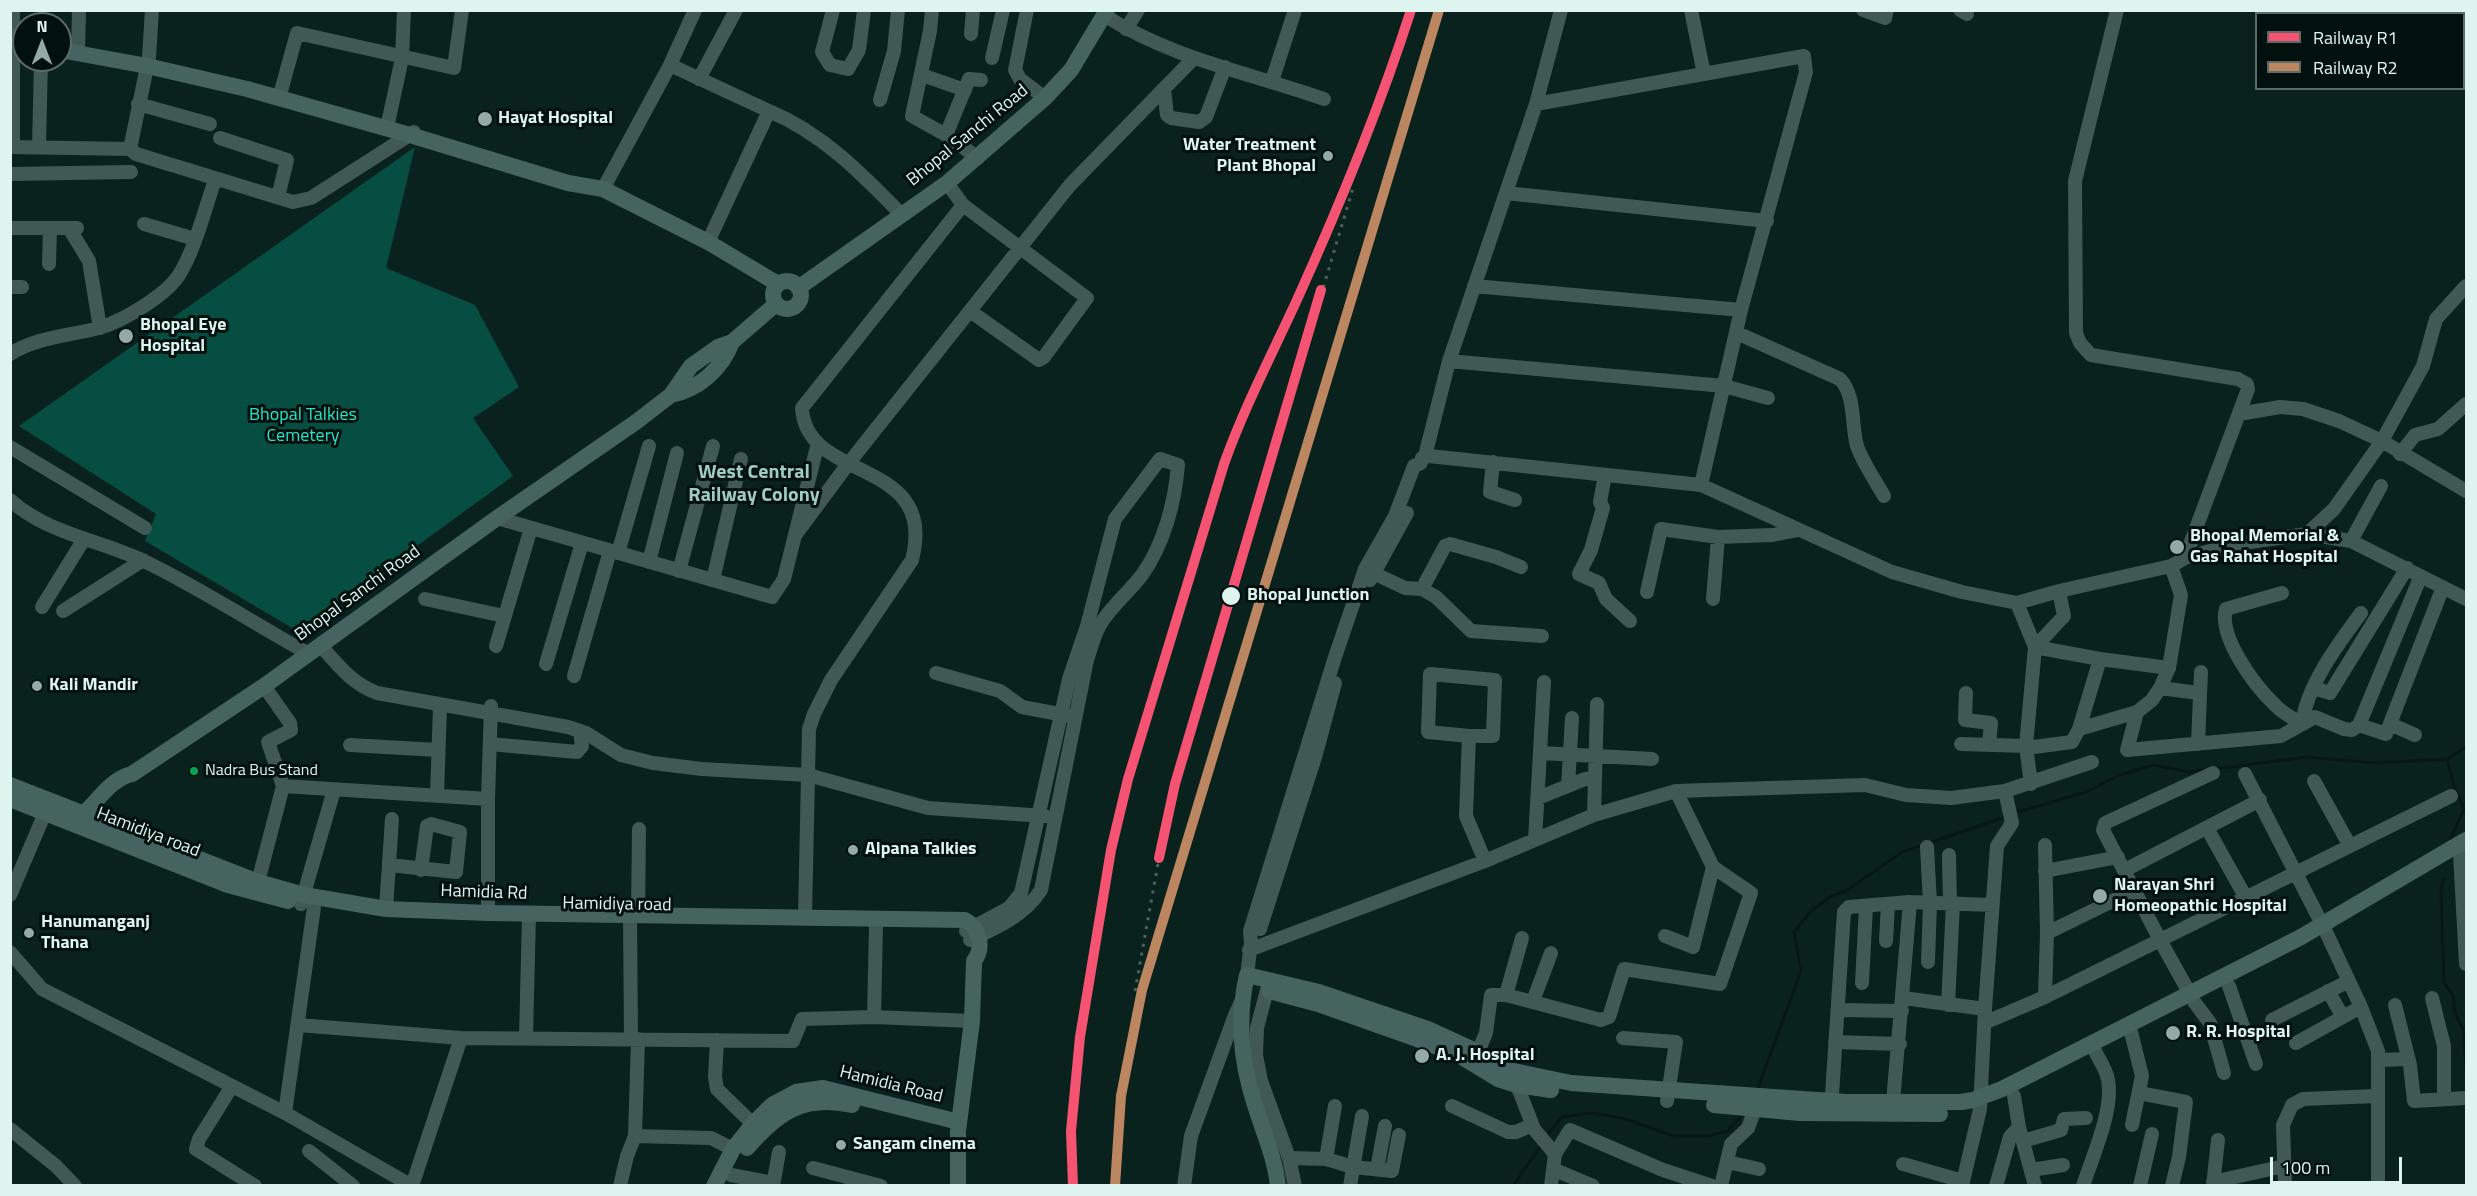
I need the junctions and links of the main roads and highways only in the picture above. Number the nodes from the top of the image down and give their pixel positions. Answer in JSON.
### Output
{"nodes":[{"id":1,"x":1105,"y":13,"type":"edge"},
{"id":2,"x":72,"y":45,"type":"edge"},
{"id":3,"x":79,"y":48,"type":"junction"},
{"id":4,"x":72,"y":49,"type":"edge"},
{"id":5,"x":253,"y":87,"type":"junction"},
{"id":6,"x":388,"y":123,"type":"junction"},
{"id":7,"x":778,"y":284,"type":"junction"},
{"id":8,"x":798,"y":288,"type":"junction"},
{"id":9,"x":776,"y":304,"type":"junction"},
{"id":10,"x":10,"y":785,"type":"edge"},
{"id":11,"x":10,"y":799,"type":"edge"},
{"id":12,"x":78,"y":819,"type":"junction"},
{"id":13,"x":2464,"y":848,"type":"edge"},
{"id":14,"x":306,"y":902,"type":"junction"},
{"id":15,"x":529,"y":918,"type":"junction"},
{"id":16,"x":805,"y":922,"type":"junction"},
{"id":17,"x":2324,"y":928,"type":"junction"},
{"id":18,"x":972,"y":933,"type":"junction"},
{"id":19,"x":1244,"y":987,"type":"junction"},
{"id":20,"x":1318,"y":998,"type":"junction"},
{"id":21,"x":2192,"y":998,"type":"junction"},
{"id":22,"x":1475,"y":1058,"type":"junction"},
{"id":23,"x":819,"y":1095,"type":"junction"},
{"id":24,"x":1668,"y":1096,"type":"junction"},
{"id":25,"x":1981,"y":1103,"type":"junction"},
{"id":26,"x":1831,"y":1107,"type":"junction"},
{"id":27,"x":959,"y":1127,"type":"junction"},
{"id":28,"x":728,"y":1180,"type":"edge"},
{"id":29,"x":714,"y":1185,"type":"edge"},
{"id":30,"x":958,"y":1185,"type":"edge"},
{"id":31,"x":1278,"y":1185,"type":"edge"}],
"edges":[{"from":1,"to":8,"type":"main road","name":"Bhopal Sanchi Road"},
{"from":2,"to":3,"type":"main road"},
{"from":3,"to":4,"type":"main road"},
{"from":3,"to":5,"type":"main road"},
{"from":5,"to":6,"type":"main road"},
{"from":5,"to":6,"type":"main road"},
{"from":6,"to":7,"type":"main road"},
{"from":7,"to":8,"type":"main road"},
{"from":7,"to":9,"type":"main road"},
{"from":8,"to":9,"type":"main road"},
{"from":9,"to":12,"type":"main road","name":"Bhopal Sanchi Road"},
{"from":10,"to":12,"type":"main road","name":"Hamidia Rd"},
{"from":11,"to":12,"type":"main road","name":"Hamidia Rd"},
{"from":12,"to":14,"type":"main road","name":"Hamidia Rd"},
{"from":12,"to":14,"type":"main road","name":"Hamidiya road"},
{"from":13,"to":17,"type":"main road"},
{"from":14,"to":15,"type":"main road","name":"Hamidia Rd"},
{"from":14,"to":15,"type":"main road","name":"Hamidiya road"},
{"from":15,"to":16,"type":"main road","name":"Hamidiya road"},
{"from":16,"to":18,"type":"main road","name":"Hamidiya road"},
{"from":16,"to":18,"type":"main road"},
{"from":17,"to":21,"type":"main road"},
{"from":17,"to":21,"type":"main road"},
{"from":18,"to":27,"type":"main road"},
{"from":19,"to":20,"type":"main road"},
{"from":19,"to":20,"type":"main road"},
{"from":19,"to":31,"type":"main road"},
{"from":20,"to":22,"type":"main road"},
{"from":21,"to":25,"type":"main road"},
{"from":21,"to":25,"type":"main road"},
{"from":22,"to":24,"type":"main road"},
{"from":22,"to":24,"type":"main road"},
{"from":23,"to":27,"type":"main road","name":"Hamidia Road"},
{"from":23,"to":28,"type":"main road","name":"Hamidia Road"},
{"from":23,"to":29,"type":"main road","name":"Hamidia Road"},
{"from":24,"to":26,"type":"main road"},
{"from":24,"to":26,"type":"main road"},
{"from":25,"to":26,"type":"main road"},
{"from":25,"to":26,"type":"main road"},
{"from":27,"to":30,"type":"main road"}]}
